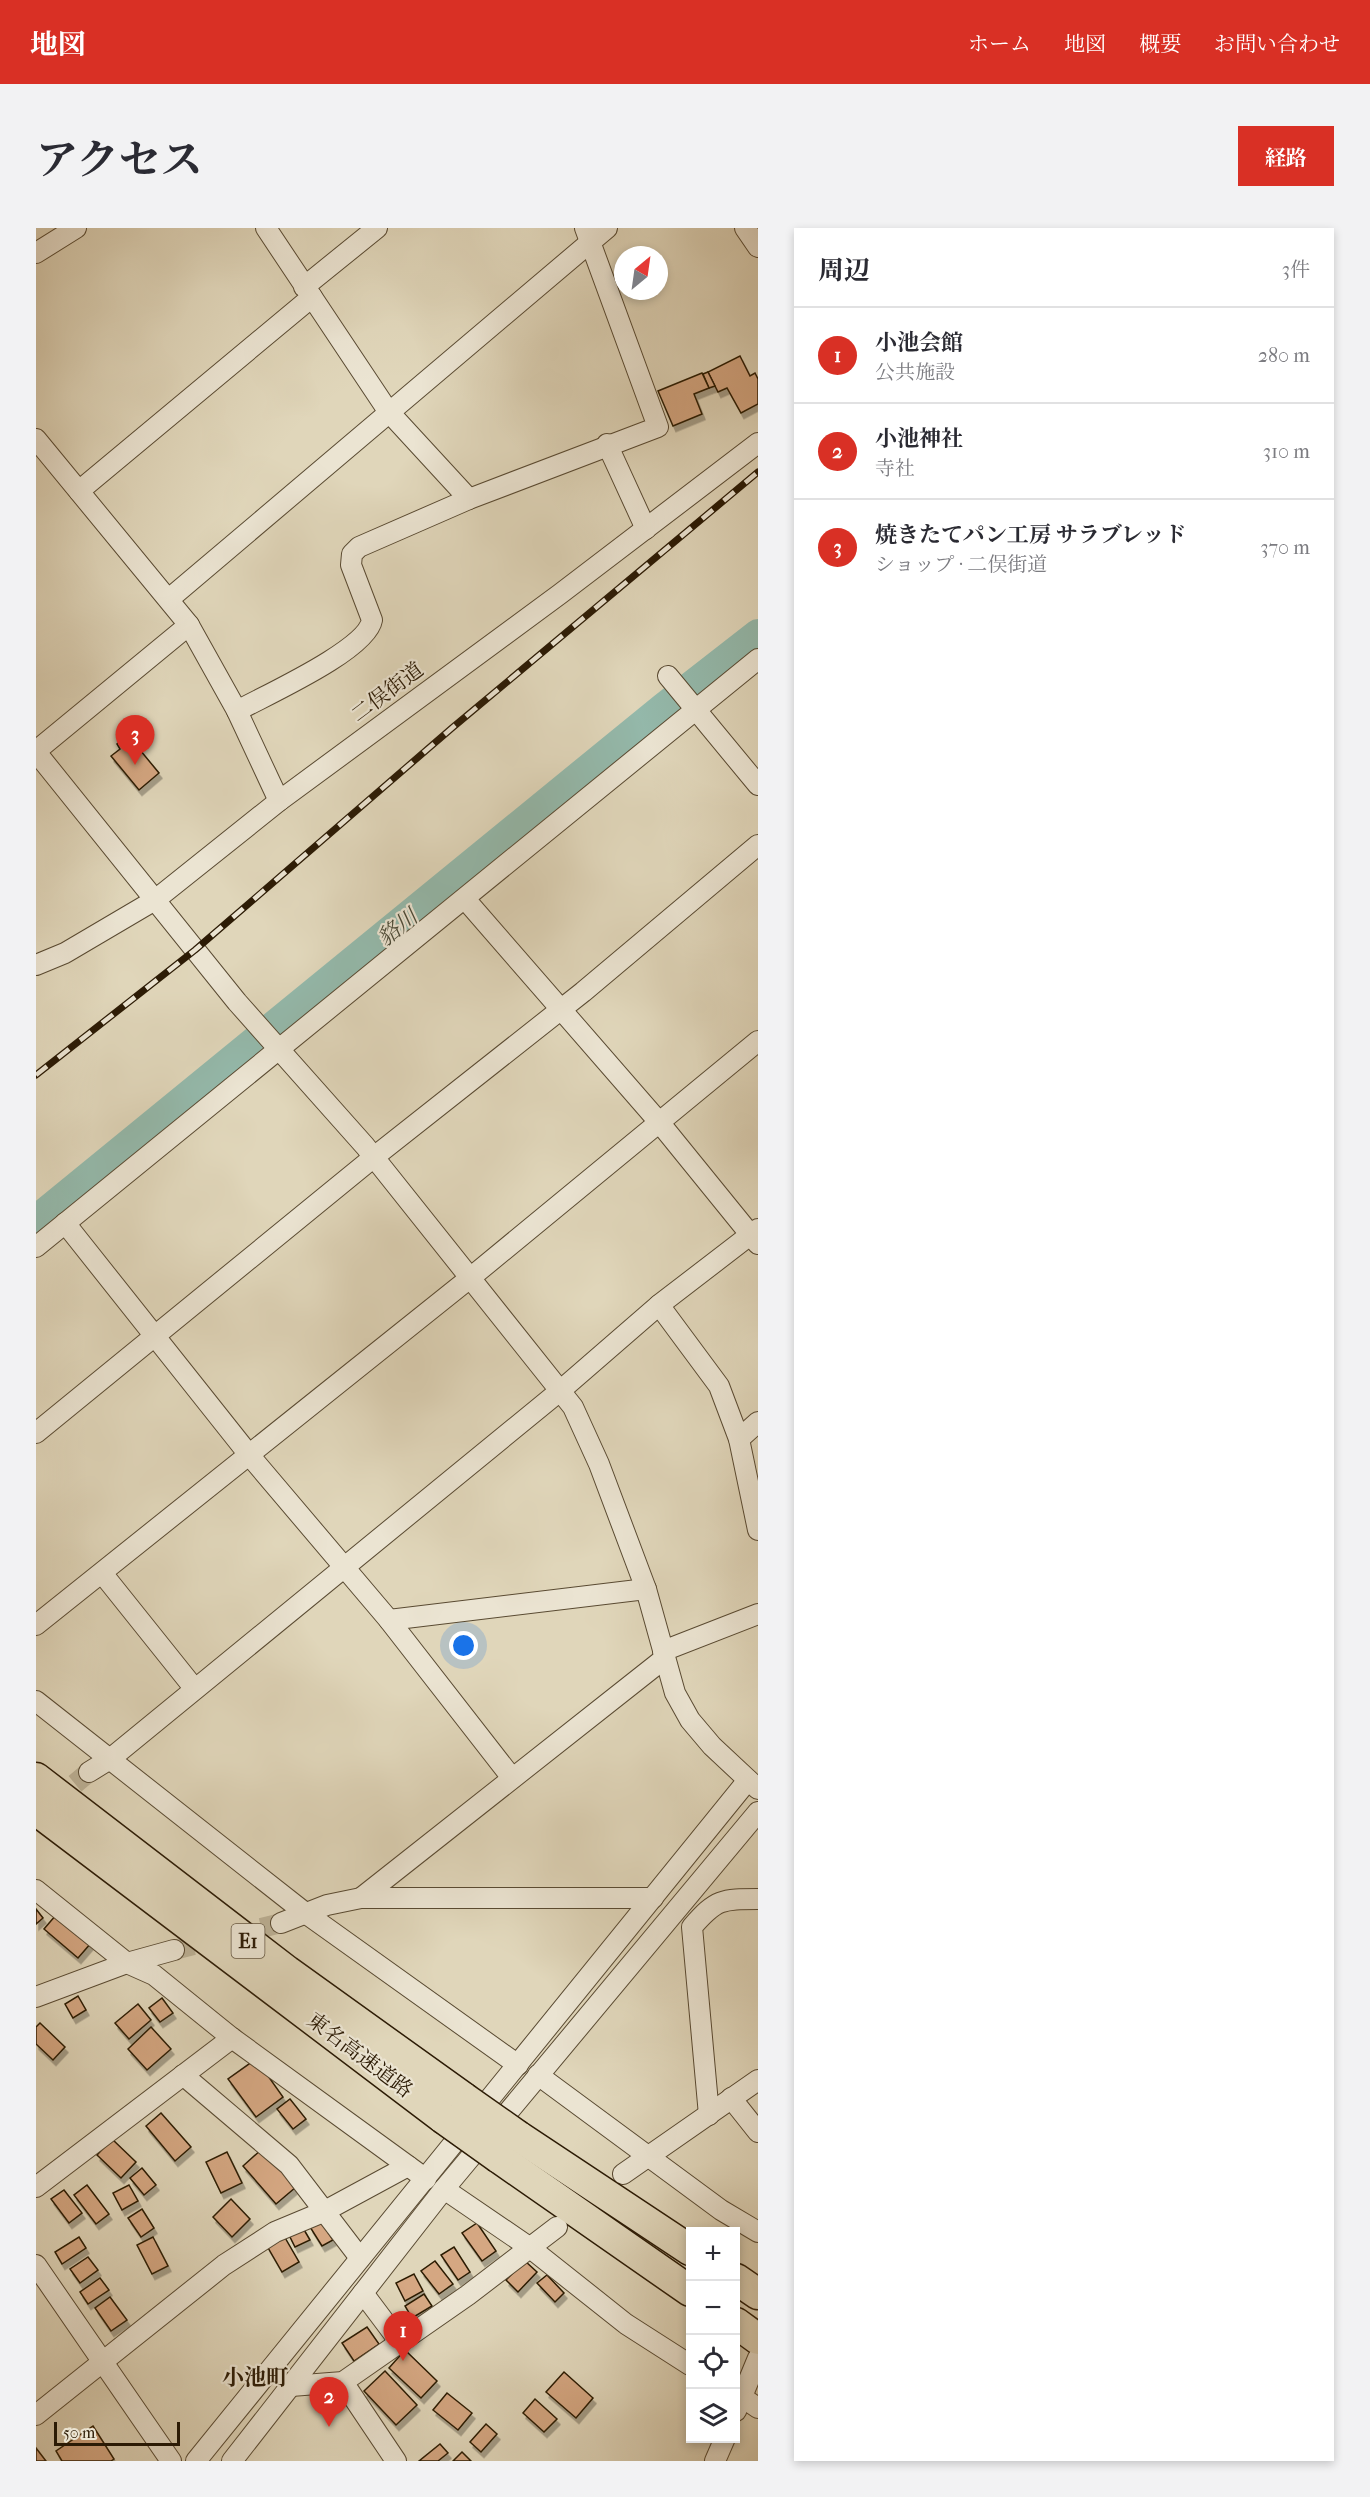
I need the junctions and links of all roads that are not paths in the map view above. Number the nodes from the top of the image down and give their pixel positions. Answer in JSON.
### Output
{"nodes":[{"id":1,"x":76,"y":228,"type":"edge"},
{"id":2,"x":266,"y":228,"type":"edge"},
{"id":3,"x":377,"y":228,"type":"edge"},
{"id":4,"x":607,"y":228,"type":"edge"},
{"id":5,"x":745,"y":228,"type":"edge"},
{"id":6,"x":588,"y":234,"type":"edge"},
{"id":7,"x":758,"y":247,"type":"edge"},
{"id":8,"x":36,"y":254,"type":"edge"},
{"id":9,"x":308,"y":292,"type":"junction"},
{"id":10,"x":388,"y":411,"type":"junction"},
{"id":11,"x":36,"y":439,"type":"edge"},
{"id":12,"x":758,"y":443,"type":"edge"},
{"id":13,"x":607,"y":444,"type":"junction"},
{"id":14,"x":79,"y":491,"type":"junction"},
{"id":15,"x":469,"y":499,"type":"junction"},
{"id":16,"x":646,"y":529,"type":"junction"},
{"id":17,"x":169,"y":599,"type":"junction"},
{"id":18,"x":189,"y":625,"type":"junction"},
{"id":19,"x":758,"y":659,"type":"edge"},
{"id":20,"x":668,"y":676,"type":"dead end"},
{"id":21,"x":696,"y":709,"type":"junction"},
{"id":22,"x":237,"y":711,"type":"junction"},
{"id":23,"x":36,"y":752,"type":"edge"},
{"id":24,"x":758,"y":785,"type":"edge"},
{"id":25,"x":279,"y":801,"type":"junction"},
{"id":26,"x":758,"y":845,"type":"edge"},
{"id":27,"x":465,"y":899,"type":"junction"},
{"id":28,"x":155,"y":900,"type":"junction"},
{"id":29,"x":36,"y":965,"type":"edge"},
{"id":30,"x":560,"y":1010,"type":"junction"},
{"id":31,"x":758,"y":1041,"type":"edge"},
{"id":32,"x":279,"y":1048,"type":"junction"},
{"id":33,"x":658,"y":1122,"type":"junction"},
{"id":34,"x":374,"y":1157,"type":"junction"},
{"id":35,"x":65,"y":1223,"type":"junction"},
{"id":36,"x":756,"y":1236,"type":"edge"},
{"id":37,"x":36,"y":1247,"type":"edge"},
{"id":38,"x":470,"y":1278,"type":"junction"},
{"id":39,"x":659,"y":1305,"type":"junction"},
{"id":40,"x":155,"y":1338,"type":"junction"},
{"id":41,"x":561,"y":1390,"type":"junction"},
{"id":42,"x":758,"y":1422,"type":"edge"},
{"id":43,"x":36,"y":1433,"type":"edge"},
{"id":44,"x":739,"y":1439,"type":"junction"},
{"id":45,"x":250,"y":1456,"type":"junction"},
{"id":46,"x":758,"y":1530,"type":"edge"},
{"id":47,"x":345,"y":1566,"type":"junction"},
{"id":48,"x":102,"y":1573,"type":"junction"},
{"id":49,"x":646,"y":1589,"type":"junction"},
{"id":50,"x":758,"y":1614,"type":"edge"},
{"id":51,"x":388,"y":1620,"type":"junction"},
{"id":52,"x":36,"y":1625,"type":"edge"},
{"id":53,"x":664,"y":1655,"type":"junction"},
{"id":54,"x":194,"y":1688,"type":"junction"},
{"id":55,"x":36,"y":1701,"type":"edge"},
{"id":56,"x":110,"y":1759,"type":"junction"},
{"id":57,"x":89,"y":1772,"type":"tunnel mouth"},
{"id":58,"x":36,"y":1778,"type":"edge"},
{"id":59,"x":512,"y":1778,"type":"junction"},
{"id":60,"x":753,"y":1785,"type":"edge"},
{"id":61,"x":36,"y":1810,"type":"edge"},
{"id":62,"x":758,"y":1812,"type":"edge"},
{"id":63,"x":36,"y":1890,"type":"edge"},
{"id":64,"x":361,"y":1898,"type":"junction"},
{"id":65,"x":653,"y":1898,"type":"junction"},
{"id":66,"x":758,"y":1899,"type":"edge"},
{"id":67,"x":304,"y":1912,"type":"junction"},
{"id":68,"x":281,"y":1923,"type":"tunnel mouth"},
{"id":69,"x":174,"y":1950,"type":"tunnel mouth"},
{"id":70,"x":127,"y":1963,"type":"junction"},
{"id":71,"x":36,"y":1997,"type":"edge"},
{"id":72,"x":232,"y":2038,"type":"junction"},
{"id":73,"x":518,"y":2064,"type":"junction"},
{"id":74,"x":183,"y":2075,"type":"junction"},
{"id":75,"x":538,"y":2075,"type":"junction"},
{"id":76,"x":758,"y":2080,"type":"edge"},
{"id":77,"x":732,"y":2098,"type":"junction"},
{"id":78,"x":454,"y":2108,"type":"junction"},
{"id":79,"x":709,"y":2115,"type":"junction"},
{"id":80,"x":758,"y":2132,"type":"edge"},
{"id":81,"x":509,"y":2147,"type":"junction"},
{"id":82,"x":650,"y":2155,"type":"junction"},
{"id":83,"x":408,"y":2166,"type":"junction"},
{"id":84,"x":623,"y":2174,"type":"dead end"},
{"id":85,"x":426,"y":2180,"type":"junction"},
{"id":86,"x":36,"y":2187,"type":"edge"},
{"id":87,"x":444,"y":2189,"type":"junction"},
{"id":88,"x":323,"y":2212,"type":"junction"},
{"id":89,"x":557,"y":2227,"type":"dead end"},
{"id":90,"x":758,"y":2232,"type":"edge"},
{"id":91,"x":529,"y":2247,"type":"junction"},
{"id":92,"x":686,"y":2248,"type":"edge"},
{"id":93,"x":360,"y":2258,"type":"junction"},
{"id":94,"x":36,"y":2265,"type":"edge"},
{"id":95,"x":738,"y":2281,"type":"edge"},
{"id":96,"x":686,"y":2288,"type":"edge"},
{"id":97,"x":363,"y":2293,"type":"junction"},
{"id":98,"x":758,"y":2294,"type":"edge"},
{"id":99,"x":740,"y":2326,"type":"edge"},
{"id":100,"x":758,"y":2339,"type":"edge"},
{"id":101,"x":399,"y":2341,"type":"junction"},
{"id":102,"x":758,"y":2358,"type":"edge"},
{"id":103,"x":103,"y":2360,"type":"junction"},
{"id":104,"x":686,"y":2362,"type":"edge"},
{"id":105,"x":343,"y":2382,"type":"junction"},
{"id":106,"x":291,"y":2386,"type":"junction"},
{"id":107,"x":740,"y":2394,"type":"edge"},
{"id":108,"x":740,"y":2401,"type":"edge"},
{"id":109,"x":758,"y":2408,"type":"edge"},
{"id":110,"x":36,"y":2415,"type":"edge"},
{"id":111,"x":723,"y":2443,"type":"edge"},
{"id":112,"x":171,"y":2461,"type":"edge"},
{"id":113,"x":196,"y":2461,"type":"edge"},
{"id":114,"x":232,"y":2461,"type":"edge"},
{"id":115,"x":396,"y":2461,"type":"edge"},
{"id":116,"x":716,"y":2461,"type":"edge"}],
"edges":[{"from":1,"to":8,"type":"street"},
{"from":2,"to":9,"type":"street"},
{"from":3,"to":9,"type":"street"},
{"from":4,"to":6,"type":"street"},
{"from":5,"to":7,"type":"street"},
{"from":6,"to":10,"type":"street"},
{"from":6,"to":13,"type":"street"},
{"from":9,"to":10,"type":"street"},
{"from":9,"to":14,"type":"street"},
{"from":10,"to":15,"type":"street"},
{"from":10,"to":17,"type":"street"},
{"from":11,"to":14,"type":"street"},
{"from":12,"to":16,"type":"street","name":"二俣街道"},
{"from":13,"to":15,"type":"street"},
{"from":13,"to":16,"type":"street"},
{"from":14,"to":17,"type":"street"},
{"from":15,"to":22,"type":"street"},
{"from":16,"to":25,"type":"street","name":"二俣街道"},
{"from":17,"to":18,"type":"street"},
{"from":18,"to":22,"type":"street"},
{"from":18,"to":23,"type":"street"},
{"from":19,"to":21,"type":"street"},
{"from":20,"to":21,"type":"street"},
{"from":21,"to":24,"type":"street"},
{"from":21,"to":27,"type":"street"},
{"from":22,"to":25,"type":"street"},
{"from":23,"to":28,"type":"street"},
{"from":25,"to":28,"type":"street","name":"二俣街道"},
{"from":26,"to":30,"type":"street"},
{"from":27,"to":30,"type":"street"},
{"from":27,"to":32,"type":"street"},
{"from":28,"to":29,"type":"street","name":"二俣街道"},
{"from":28,"to":32,"type":"street"},
{"from":30,"to":33,"type":"street"},
{"from":30,"to":34,"type":"street"},
{"from":31,"to":33,"type":"street"},
{"from":32,"to":34,"type":"street"},
{"from":32,"to":35,"type":"street"},
{"from":33,"to":36,"type":"street"},
{"from":33,"to":38,"type":"street"},
{"from":34,"to":38,"type":"street"},
{"from":34,"to":40,"type":"street"},
{"from":35,"to":37,"type":"street"},
{"from":35,"to":40,"type":"street"},
{"from":36,"to":39,"type":"street"},
{"from":38,"to":41,"type":"street"},
{"from":38,"to":45,"type":"street"},
{"from":39,"to":41,"type":"street"},
{"from":39,"to":44,"type":"street"},
{"from":40,"to":43,"type":"street"},
{"from":40,"to":45,"type":"street"},
{"from":41,"to":47,"type":"street"},
{"from":41,"to":49,"type":"street"},
{"from":42,"to":44,"type":"street"},
{"from":44,"to":46,"type":"street"},
{"from":45,"to":47,"type":"street"},
{"from":45,"to":48,"type":"street"},
{"from":47,"to":51,"type":"street"},
{"from":47,"to":54,"type":"street"},
{"from":48,"to":52,"type":"street"},
{"from":48,"to":54,"type":"street"},
{"from":49,"to":51,"type":"street"},
{"from":49,"to":53,"type":"street"},
{"from":50,"to":53,"type":"street"},
{"from":51,"to":59,"type":"street"},
{"from":53,"to":59,"type":"street"},
{"from":53,"to":60,"type":"street"},
{"from":54,"to":56,"type":"street"},
{"from":55,"to":56,"type":"street"},
{"from":56,"to":57,"type":"street"},
{"from":56,"to":67,"type":"street"},
{"from":58,"to":78,"type":"highway","name":"東名高速道路","number":"E1"},
{"from":59,"to":64,"type":"street"},
{"from":60,"to":65,"type":"street"},
{"from":61,"to":78,"type":"highway","name":"東名高速道路","number":"E1"},
{"from":62,"to":75,"type":"street"},
{"from":63,"to":70,"type":"street"},
{"from":64,"to":65,"type":"street"},
{"from":64,"to":67,"type":"street"},
{"from":65,"to":73,"type":"street"},
{"from":66,"to":79,"type":"street"},
{"from":67,"to":68,"type":"street"},
{"from":67,"to":73,"type":"street"},
{"from":69,"to":70,"type":"street"},
{"from":70,"to":71,"type":"street"},
{"from":70,"to":72,"type":"street"},
{"from":72,"to":74,"type":"street"},
{"from":72,"to":83,"type":"street"},
{"from":73,"to":85,"type":"street"},
{"from":74,"to":86,"type":"street"},
{"from":74,"to":88,"type":"street"},
{"from":75,"to":82,"type":"street"},
{"from":75,"to":87,"type":"street"},
{"from":76,"to":77,"type":"street"},
{"from":77,"to":79,"type":"street"},
{"from":77,"to":80,"type":"street"},
{"from":78,"to":81,"type":"highway","name":"東名高速道路","number":"E1","bridge":true},
{"from":79,"to":82,"type":"street"},
{"from":81,"to":92,"type":"highway","name":"東名高速道路","number":"E1"},
{"from":81,"to":96,"type":"highway","name":"東名高速道路","number":"E1"},
{"from":82,"to":84,"type":"street"},
{"from":82,"to":90,"type":"street"},
{"from":83,"to":85,"type":"street"},
{"from":83,"to":88,"type":"street"},
{"from":85,"to":93,"type":"street"},
{"from":87,"to":91,"type":"street"},
{"from":87,"to":97,"type":"street"},
{"from":88,"to":93,"type":"street"},
{"from":88,"to":103,"type":"street"},
{"from":89,"to":91,"type":"street"},
{"from":91,"to":101,"type":"street"},
{"from":91,"to":104,"type":"street"},
{"from":93,"to":113,"type":"street"},
{"from":94,"to":103,"type":"street"},
{"from":95,"to":98,"type":"highway"},
{"from":97,"to":101,"type":"street"},
{"from":97,"to":106,"type":"street"},
{"from":99,"to":100,"type":"highway"},
{"from":101,"to":105,"type":"street"},
{"from":102,"to":107,"type":"street"},
{"from":103,"to":110,"type":"street"},
{"from":103,"to":112,"type":"street"},
{"from":105,"to":106,"type":"street"},
{"from":105,"to":115,"type":"street"},
{"from":106,"to":114,"type":"street"},
{"from":108,"to":109,"type":"street"},
{"from":111,"to":116,"type":"street"}]}
